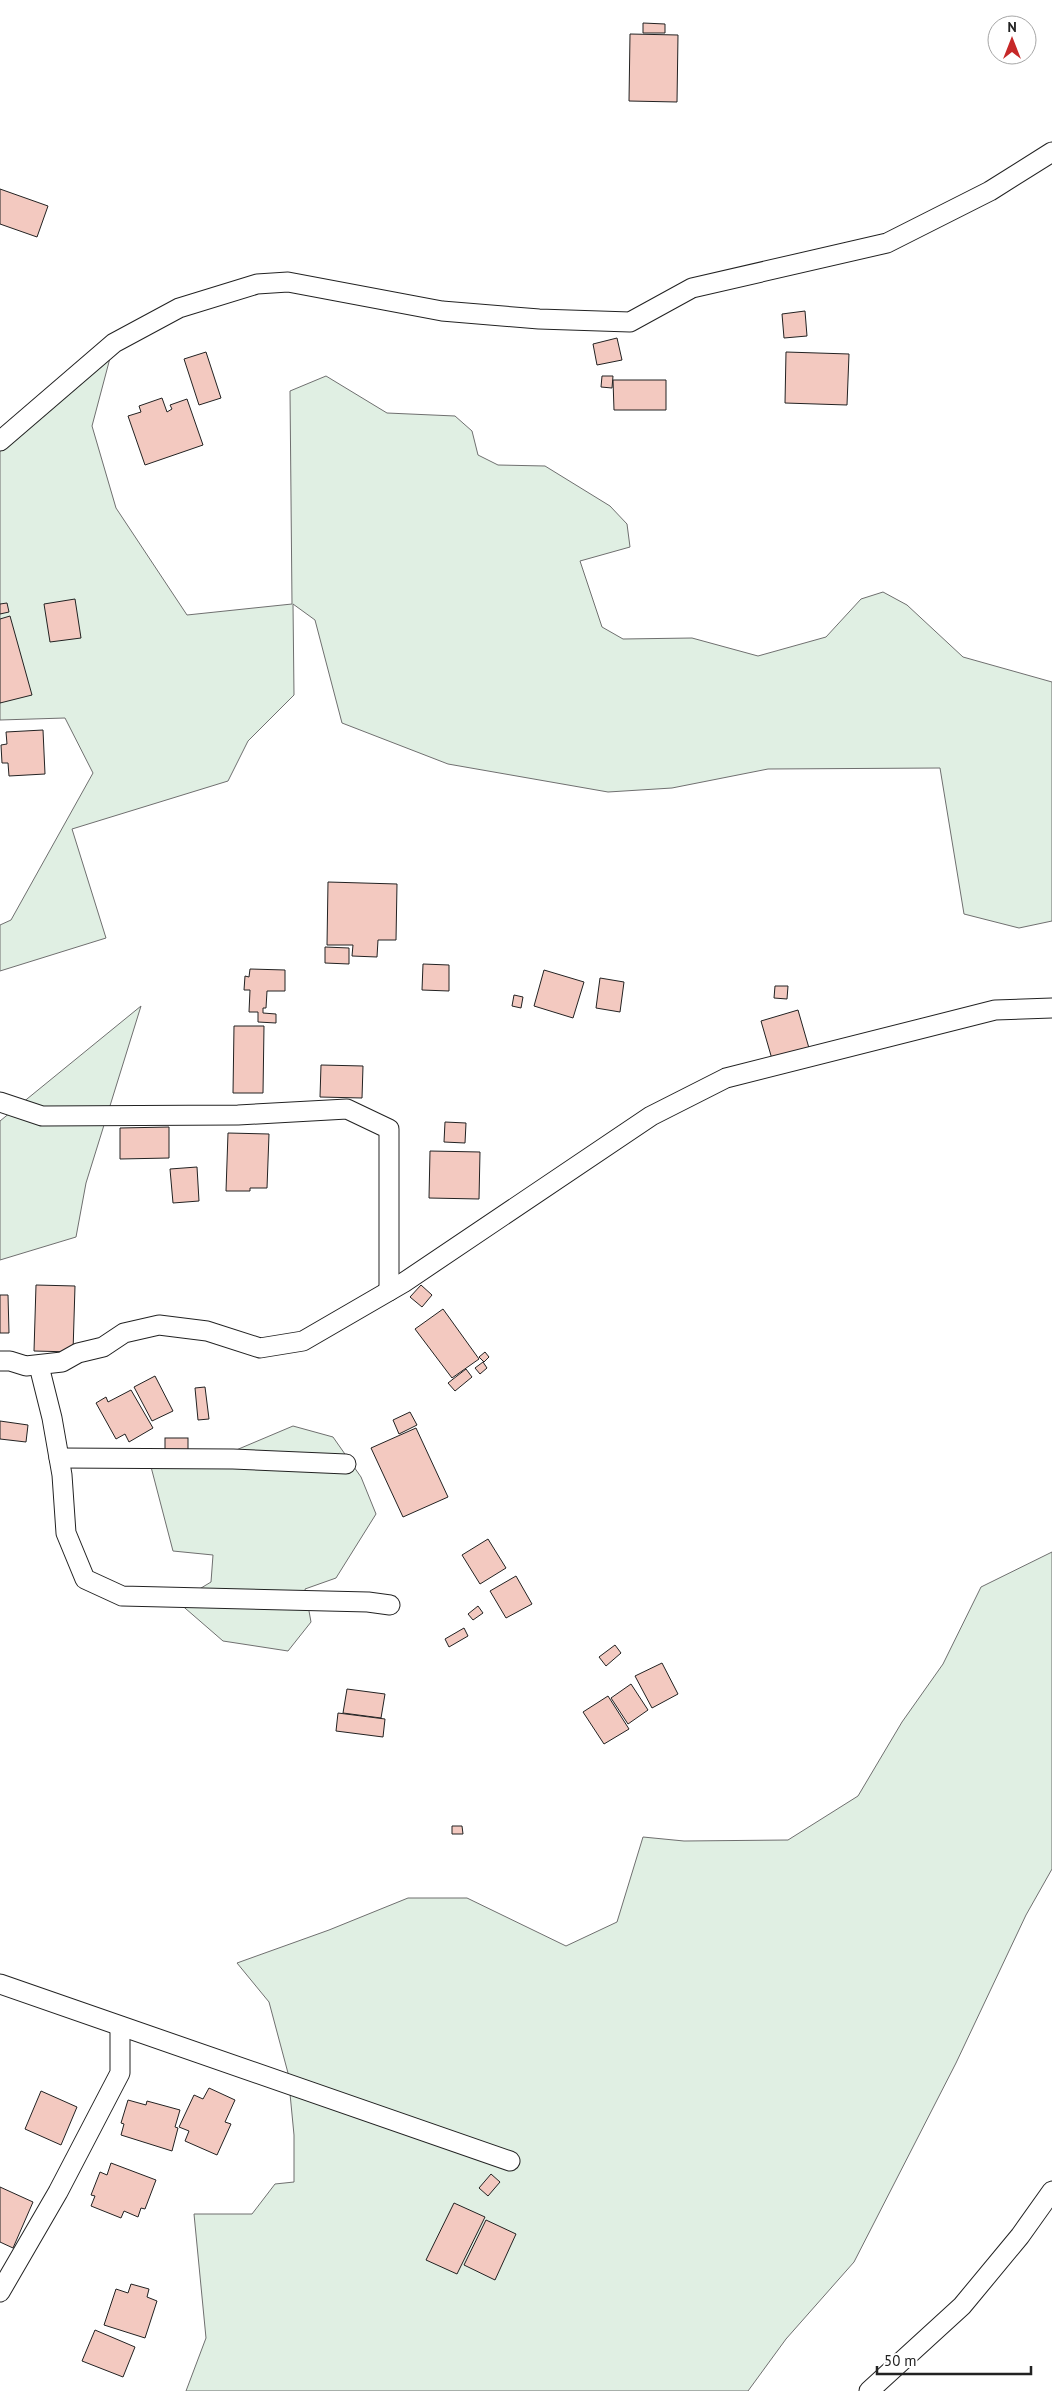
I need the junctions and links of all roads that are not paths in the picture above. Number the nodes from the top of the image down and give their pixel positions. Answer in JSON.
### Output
{"nodes":[{"id":1,"x":1052,"y":152,"type":"edge"},
{"id":2,"x":0,"y":440,"type":"edge"},
{"id":3,"x":1052,"y":1008,"type":"edge"},
{"id":4,"x":0,"y":1102,"type":"edge"},
{"id":5,"x":389,"y":1291,"type":"junction"},
{"id":6,"x":0,"y":1361,"type":"edge"},
{"id":7,"x":39,"y":1366,"type":"junction"},
{"id":8,"x":59,"y":1458,"type":"junction"},
{"id":9,"x":346,"y":1464,"type":"dead end"},
{"id":10,"x":390,"y":1605,"type":"dead end"},
{"id":11,"x":0,"y":1984,"type":"edge"},
{"id":12,"x":120,"y":2026,"type":"junction"},
{"id":13,"x":510,"y":2161,"type":"dead end"},
{"id":14,"x":1052,"y":2190,"type":"edge"},
{"id":15,"x":0,"y":2292,"type":"edge"},
{"id":16,"x":869,"y":2391,"type":"edge"}],
"edges":[{"from":1,"to":2,"type":"street"},
{"from":3,"to":5,"type":"street"},
{"from":4,"to":5,"type":"street"},
{"from":5,"to":7,"type":"street"},
{"from":6,"to":7,"type":"street"},
{"from":7,"to":8,"type":"street"},
{"from":8,"to":9,"type":"street"},
{"from":8,"to":10,"type":"street"},
{"from":11,"to":12,"type":"street"},
{"from":12,"to":13,"type":"street"},
{"from":12,"to":15,"type":"street"},
{"from":14,"to":16,"type":"street"}]}
